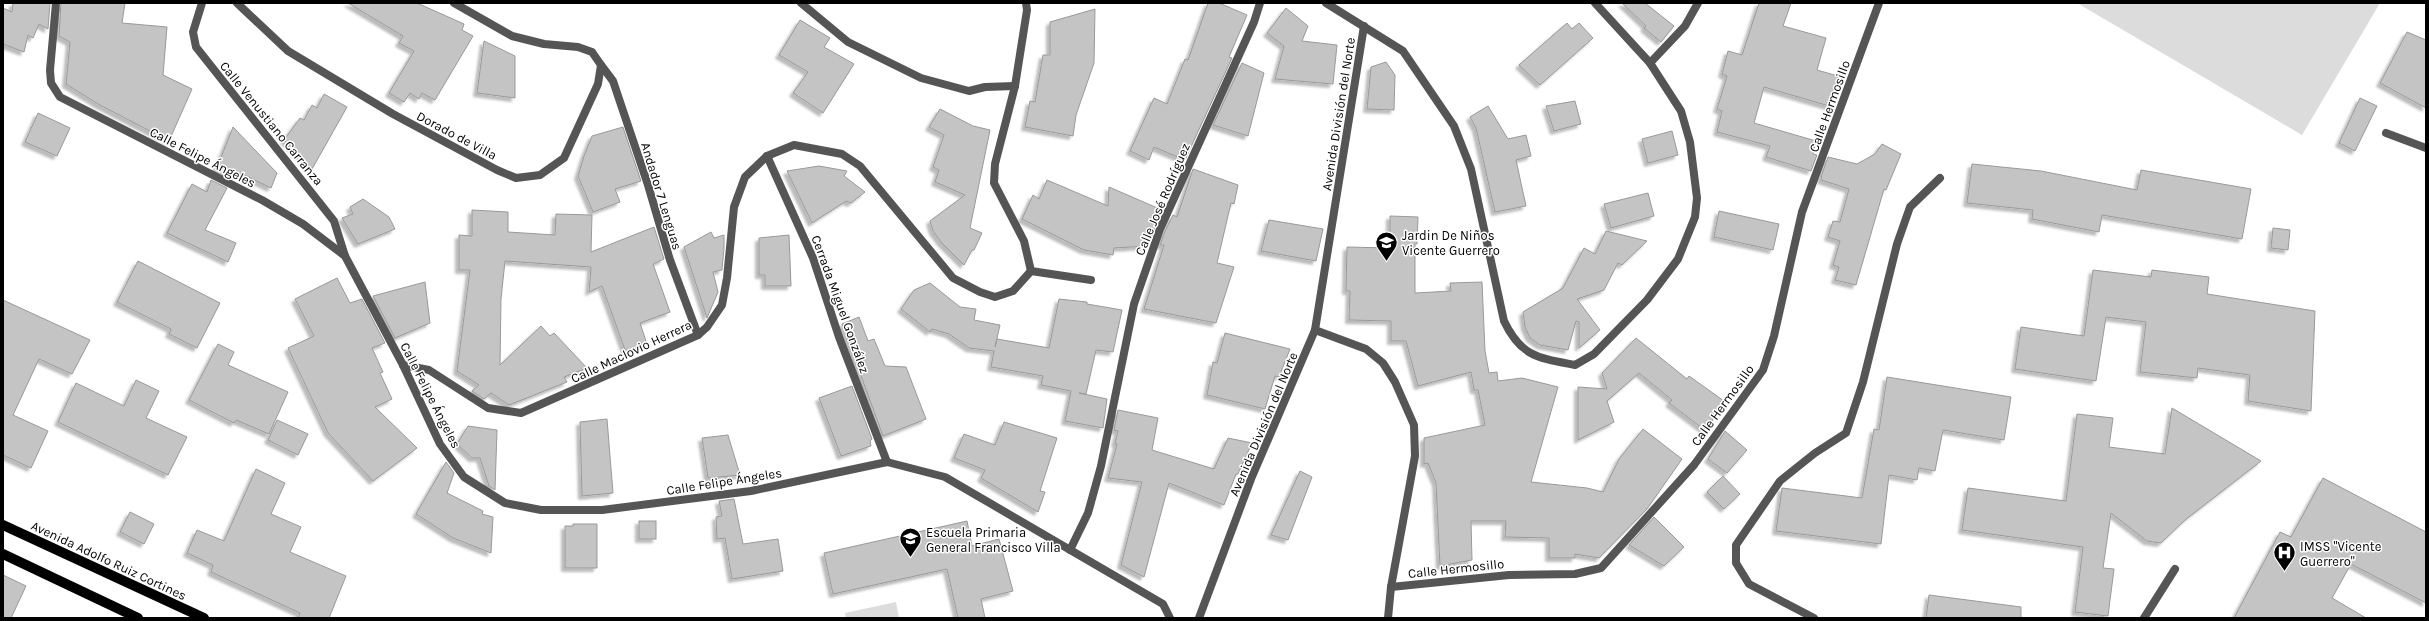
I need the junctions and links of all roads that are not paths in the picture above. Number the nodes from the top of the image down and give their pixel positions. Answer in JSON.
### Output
{"nodes":[{"id":1,"x":56,"y":3,"type":"edge"},
{"id":2,"x":202,"y":3,"type":"edge"},
{"id":3,"x":237,"y":3,"type":"edge"},
{"id":4,"x":454,"y":3,"type":"edge"},
{"id":5,"x":801,"y":3,"type":"edge"},
{"id":6,"x":1026,"y":3,"type":"edge"},
{"id":7,"x":1260,"y":3,"type":"edge"},
{"id":8,"x":1326,"y":3,"type":"edge"},
{"id":9,"x":1595,"y":3,"type":"edge"},
{"id":10,"x":1698,"y":3,"type":"edge"},
{"id":11,"x":1879,"y":3,"type":"edge"},
{"id":12,"x":1364,"y":26,"type":"junction"},
{"id":13,"x":1650,"y":63,"type":"junction"},
{"id":14,"x":601,"y":65,"type":"junction"},
{"id":15,"x":1015,"y":86,"type":"junction"},
{"id":16,"x":2386,"y":133,"type":"dead end"},
{"id":17,"x":2426,"y":148,"type":"edge"},
{"id":18,"x":767,"y":156,"type":"junction"},
{"id":19,"x":1940,"y":178,"type":"dead end"},
{"id":20,"x":345,"y":256,"type":"junction"},
{"id":21,"x":1031,"y":271,"type":"junction"},
{"id":22,"x":1090,"y":280,"type":"dead end"},
{"id":23,"x":1315,"y":330,"type":"junction"},
{"id":24,"x":698,"y":335,"type":"junction"},
{"id":25,"x":403,"y":365,"type":"junction"},
{"id":26,"x":887,"y":462,"type":"junction"},
{"id":27,"x":3,"y":525,"type":"edge"},
{"id":28,"x":1070,"y":550,"type":"junction"},
{"id":29,"x":3,"y":554,"type":"edge"},
{"id":30,"x":2175,"y":569,"type":"dead end"},
{"id":31,"x":1391,"y":587,"type":"junction"},
{"id":32,"x":138,"y":618,"type":"edge"},
{"id":33,"x":204,"y":618,"type":"edge"},
{"id":34,"x":1170,"y":618,"type":"edge"},
{"id":35,"x":1199,"y":618,"type":"edge"},
{"id":36,"x":1388,"y":618,"type":"edge"},
{"id":37,"x":1814,"y":618,"type":"edge"},
{"id":38,"x":2144,"y":618,"type":"edge"}],
"edges":[{"from":1,"to":20,"type":"street","name":"Calle Felipe Ángeles"},
{"from":2,"to":20,"type":"street","name":"Calle Venustiano Carranza"},
{"from":3,"to":14,"type":"street","name":"Dorado de Villa"},
{"from":4,"to":14,"type":"street"},
{"from":5,"to":15,"type":"street"},
{"from":6,"to":15,"type":"street"},
{"from":7,"to":28,"type":"street","name":"Calle José Rodríguez"},
{"from":8,"to":12,"type":"street"},
{"from":9,"to":13,"type":"street","name":"Avenida División del Norte"},
{"from":10,"to":13,"type":"street"},
{"from":11,"to":31,"type":"street","name":"Calle Hermosillo"},
{"from":12,"to":13,"type":"street","name":"Avenida División del Norte"},
{"from":12,"to":23,"type":"street","name":"Avenida División del Norte"},
{"from":14,"to":24,"type":"street","name":"Andador 7 Lenguas"},
{"from":15,"to":21,"type":"street"},
{"from":16,"to":17,"type":"street"},
{"from":18,"to":21,"type":"street","name":"Calle Maclovio Herrera"},
{"from":18,"to":24,"type":"street","name":"Calle Maclovio Herrera"},
{"from":18,"to":26,"type":"street","name":"Cerrada Miguel González"},
{"from":19,"to":37,"type":"street"},
{"from":20,"to":25,"type":"street","name":"Calle Felipe Ángeles"},
{"from":21,"to":22,"type":"street"},
{"from":23,"to":31,"type":"street"},
{"from":23,"to":35,"type":"street","name":"Avenida División del Norte"},
{"from":24,"to":25,"type":"street","name":"Calle Maclovio Herrera"},
{"from":25,"to":26,"type":"street","name":"Calle Felipe Ángeles"},
{"from":26,"to":28,"type":"street","name":"Calle Felipe Ángeles"},
{"from":27,"to":33,"type":"main road","name":"Avenida Adolfo Ruiz Cortines"},
{"from":28,"to":34,"type":"street","name":"Calle Felipe Ángeles"},
{"from":29,"to":32,"type":"main road"},
{"from":30,"to":38,"type":"street"},
{"from":31,"to":36,"type":"street"}]}
